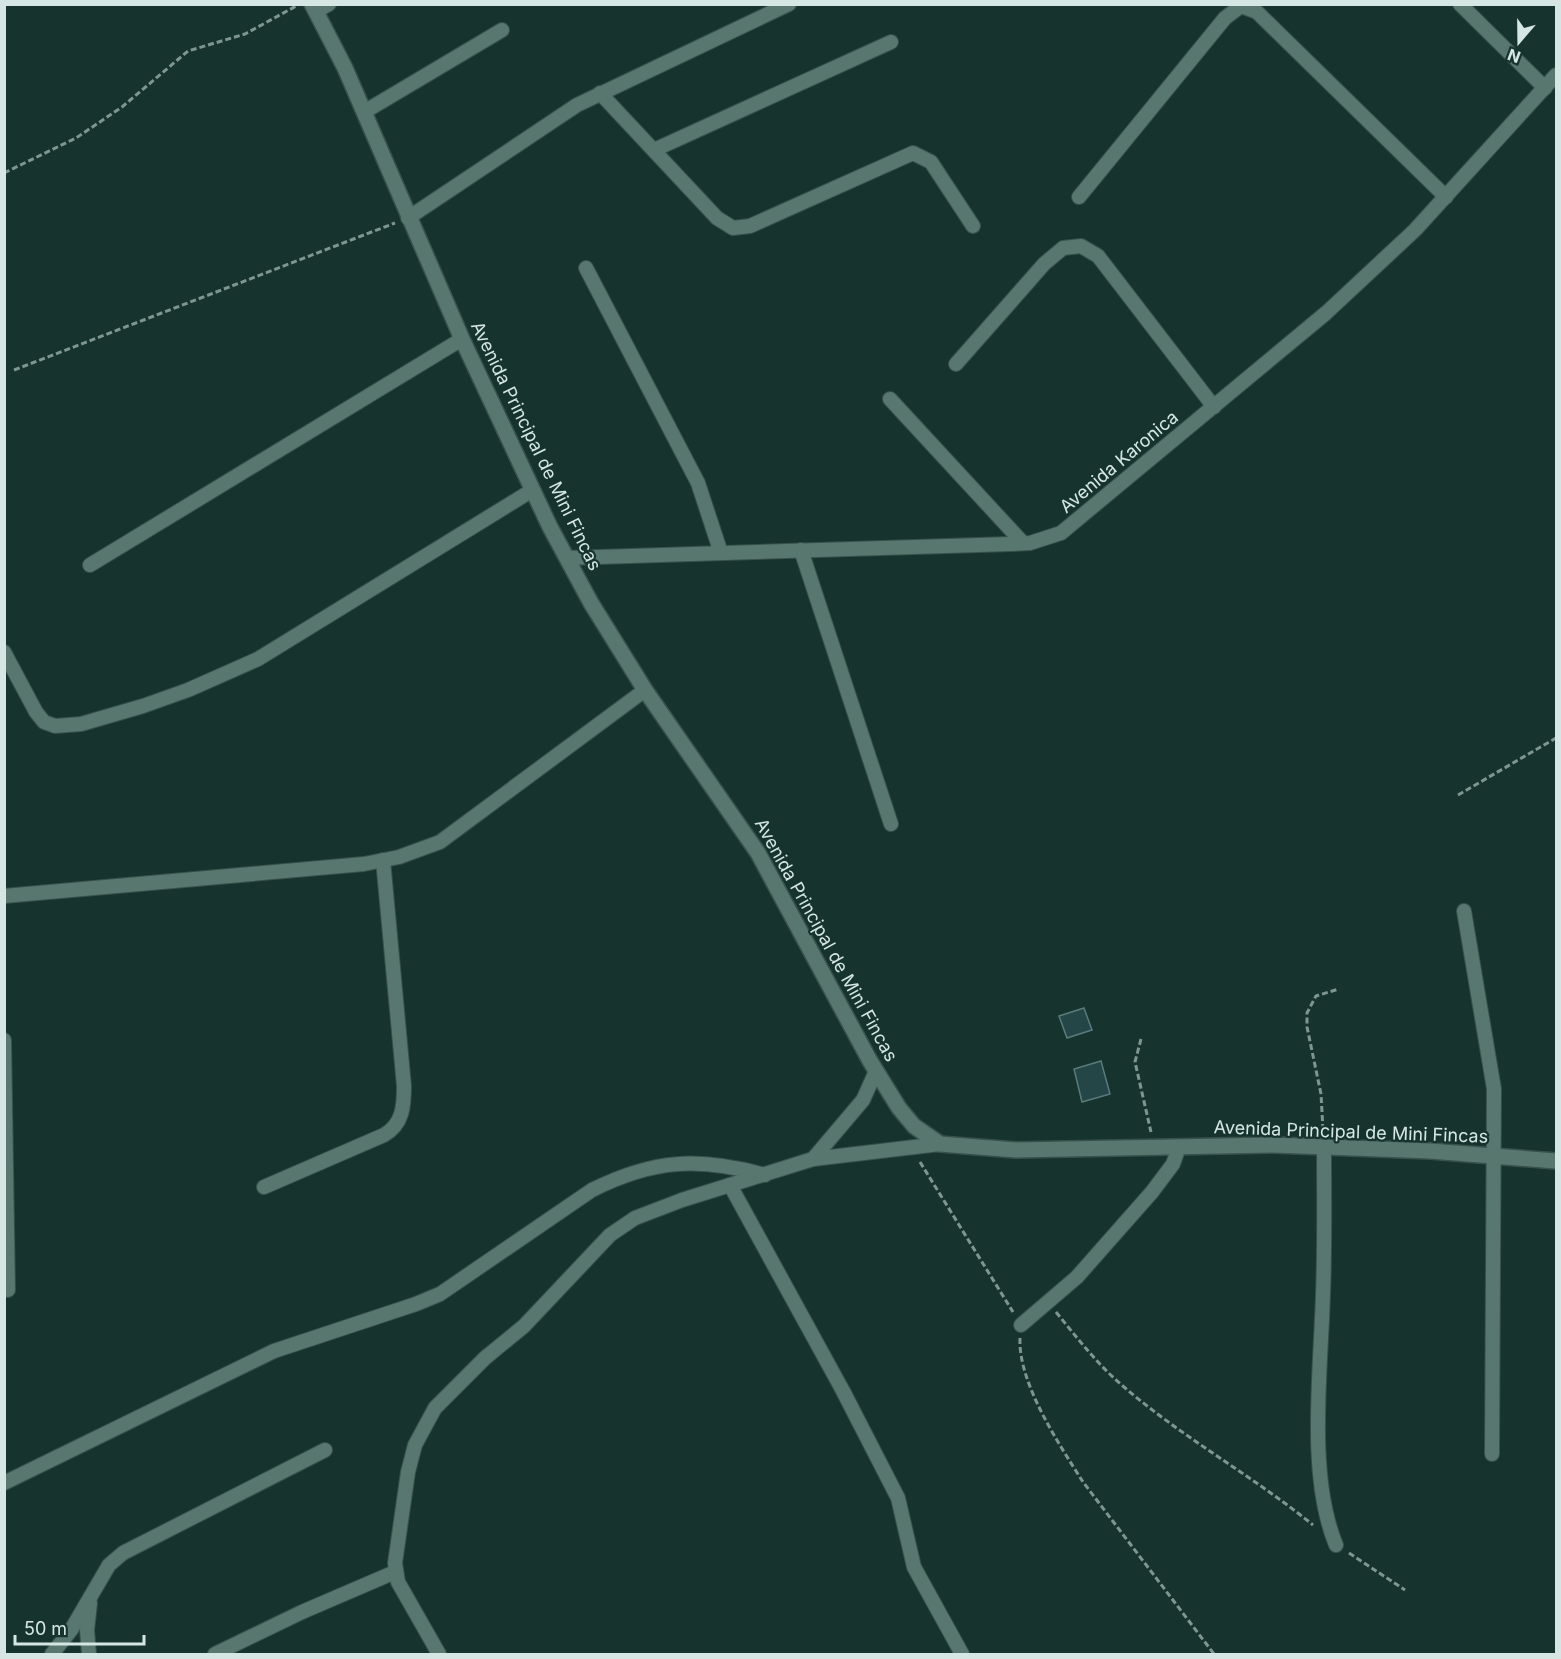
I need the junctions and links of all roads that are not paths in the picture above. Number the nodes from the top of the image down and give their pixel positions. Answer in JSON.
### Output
{"nodes":[{"id":1,"x":789,"y":4,"type":"edge"},
{"id":2,"x":1460,"y":4,"type":"edge"},
{"id":3,"x":319,"y":7,"type":"edge"},
{"id":4,"x":502,"y":30,"type":"dead end"},
{"id":5,"x":891,"y":42,"type":"dead end"},
{"id":6,"x":1557,"y":75,"type":"edge"},
{"id":7,"x":1545,"y":88,"type":"junction"},
{"id":8,"x":600,"y":93,"type":"junction"},
{"id":9,"x":364,"y":112,"type":"junction"},
{"id":10,"x":654,"y":150,"type":"junction"},
{"id":11,"x":1079,"y":197,"type":"dead end"},
{"id":12,"x":1446,"y":197,"type":"junction"},
{"id":13,"x":408,"y":218,"type":"junction"},
{"id":14,"x":973,"y":226,"type":"dead end"},
{"id":15,"x":586,"y":268,"type":"dead end"},
{"id":16,"x":462,"y":339,"type":"junction"},
{"id":17,"x":956,"y":364,"type":"dead end"},
{"id":18,"x":890,"y":399,"type":"dead end"},
{"id":19,"x":1214,"y":407,"type":"junction"},
{"id":20,"x":531,"y":490,"type":"junction"},
{"id":21,"x":1023,"y":543,"type":"junction"},
{"id":22,"x":801,"y":550,"type":"junction"},
{"id":23,"x":721,"y":553,"type":"junction"},
{"id":24,"x":567,"y":558,"type":"junction"},
{"id":25,"x":90,"y":565,"type":"dead end"},
{"id":26,"x":4,"y":652,"type":"edge"},
{"id":27,"x":645,"y":690,"type":"junction"},
{"id":28,"x":891,"y":824,"type":"dead end"},
{"id":29,"x":383,"y":860,"type":"junction"},
{"id":30,"x":4,"y":896,"type":"edge"},
{"id":31,"x":1464,"y":911,"type":"dead end"},
{"id":32,"x":4,"y":1040,"type":"edge"},
{"id":33,"x":876,"y":1071,"type":"junction"},
{"id":34,"x":940,"y":1144,"type":"junction"},
{"id":35,"x":1179,"y":1147,"type":"junction"},
{"id":36,"x":1324,"y":1147,"type":"junction"},
{"id":37,"x":1493,"y":1156,"type":"junction"},
{"id":38,"x":813,"y":1159,"type":"junction"},
{"id":39,"x":1557,"y":1161,"type":"edge"},
{"id":40,"x":765,"y":1175,"type":"junction"},
{"id":41,"x":730,"y":1185,"type":"junction"},
{"id":42,"x":264,"y":1187,"type":"dead end"},
{"id":43,"x":8,"y":1290,"type":"dead end"},
{"id":44,"x":1021,"y":1325,"type":"road end"},
{"id":45,"x":325,"y":1450,"type":"dead end"},
{"id":46,"x":1492,"y":1454,"type":"dead end"},
{"id":47,"x":4,"y":1483,"type":"edge"},
{"id":48,"x":1336,"y":1545,"type":"road end"},
{"id":49,"x":395,"y":1572,"type":"junction"},
{"id":50,"x":92,"y":1595,"type":"junction"},
{"id":51,"x":52,"y":1654,"type":"edge"},
{"id":52,"x":89,"y":1654,"type":"edge"},
{"id":53,"x":215,"y":1654,"type":"edge"},
{"id":54,"x":439,"y":1654,"type":"edge"},
{"id":55,"x":962,"y":1654,"type":"edge"}],
"edges":[{"from":1,"to":8,"type":"street"},
{"from":2,"to":7,"type":"street"},
{"from":3,"to":9,"type":"street","name":"Avenida Principal de Mini Fincas"},
{"from":4,"to":9,"type":"street"},
{"from":5,"to":10,"type":"street"},
{"from":6,"to":7,"type":"street","name":"Avenida Karonica"},
{"from":7,"to":12,"type":"street","name":"Avenida Karonica"},
{"from":8,"to":10,"type":"street"},
{"from":8,"to":13,"type":"street"},
{"from":9,"to":13,"type":"street","name":"Avenida Principal de Mini Fincas"},
{"from":10,"to":14,"type":"street"},
{"from":11,"to":12,"type":"street"},
{"from":12,"to":19,"type":"street","name":"Avenida Karonica"},
{"from":13,"to":16,"type":"street","name":"Avenida Principal de Mini Fincas"},
{"from":15,"to":23,"type":"street"},
{"from":16,"to":20,"type":"street","name":"Avenida Principal de Mini Fincas"},
{"from":16,"to":25,"type":"street"},
{"from":17,"to":19,"type":"street"},
{"from":18,"to":21,"type":"street"},
{"from":19,"to":21,"type":"street","name":"Avenida Karonica"},
{"from":20,"to":24,"type":"street","name":"Avenida Principal de Mini Fincas"},
{"from":20,"to":26,"type":"street"},
{"from":21,"to":22,"type":"street","name":"Avenida Karonica"},
{"from":22,"to":23,"type":"street","name":"Avenida Karonica"},
{"from":22,"to":28,"type":"street"},
{"from":23,"to":24,"type":"street","name":"Avenida Karonica"},
{"from":24,"to":27,"type":"street","name":"Avenida Principal de Mini Fincas"},
{"from":27,"to":29,"type":"street"},
{"from":27,"to":33,"type":"street","name":"Avenida Principal de Mini Fincas"},
{"from":29,"to":30,"type":"street"},
{"from":29,"to":42,"type":"street"},
{"from":31,"to":37,"type":"street"},
{"from":32,"to":43,"type":"street"},
{"from":33,"to":34,"type":"street","name":"Avenida Principal de Mini Fincas"},
{"from":33,"to":38,"type":"street"},
{"from":34,"to":35,"type":"street","name":"Avenida Principal de Mini Fincas"},
{"from":34,"to":38,"type":"street"},
{"from":35,"to":36,"type":"street","name":"Avenida Principal de Mini Fincas"},
{"from":35,"to":44,"type":"street"},
{"from":36,"to":37,"type":"street","name":"Avenida Principal de Mini Fincas"},
{"from":36,"to":48,"type":"street"},
{"from":37,"to":39,"type":"street","name":"Avenida Principal de Mini Fincas"},
{"from":37,"to":46,"type":"street"},
{"from":38,"to":40,"type":"street"},
{"from":40,"to":41,"type":"street"},
{"from":40,"to":47,"type":"street"},
{"from":41,"to":49,"type":"street"},
{"from":41,"to":55,"type":"street"},
{"from":45,"to":50,"type":"street"},
{"from":49,"to":53,"type":"street"},
{"from":49,"to":54,"type":"street"},
{"from":50,"to":51,"type":"street"},
{"from":50,"to":52,"type":"street"}]}
